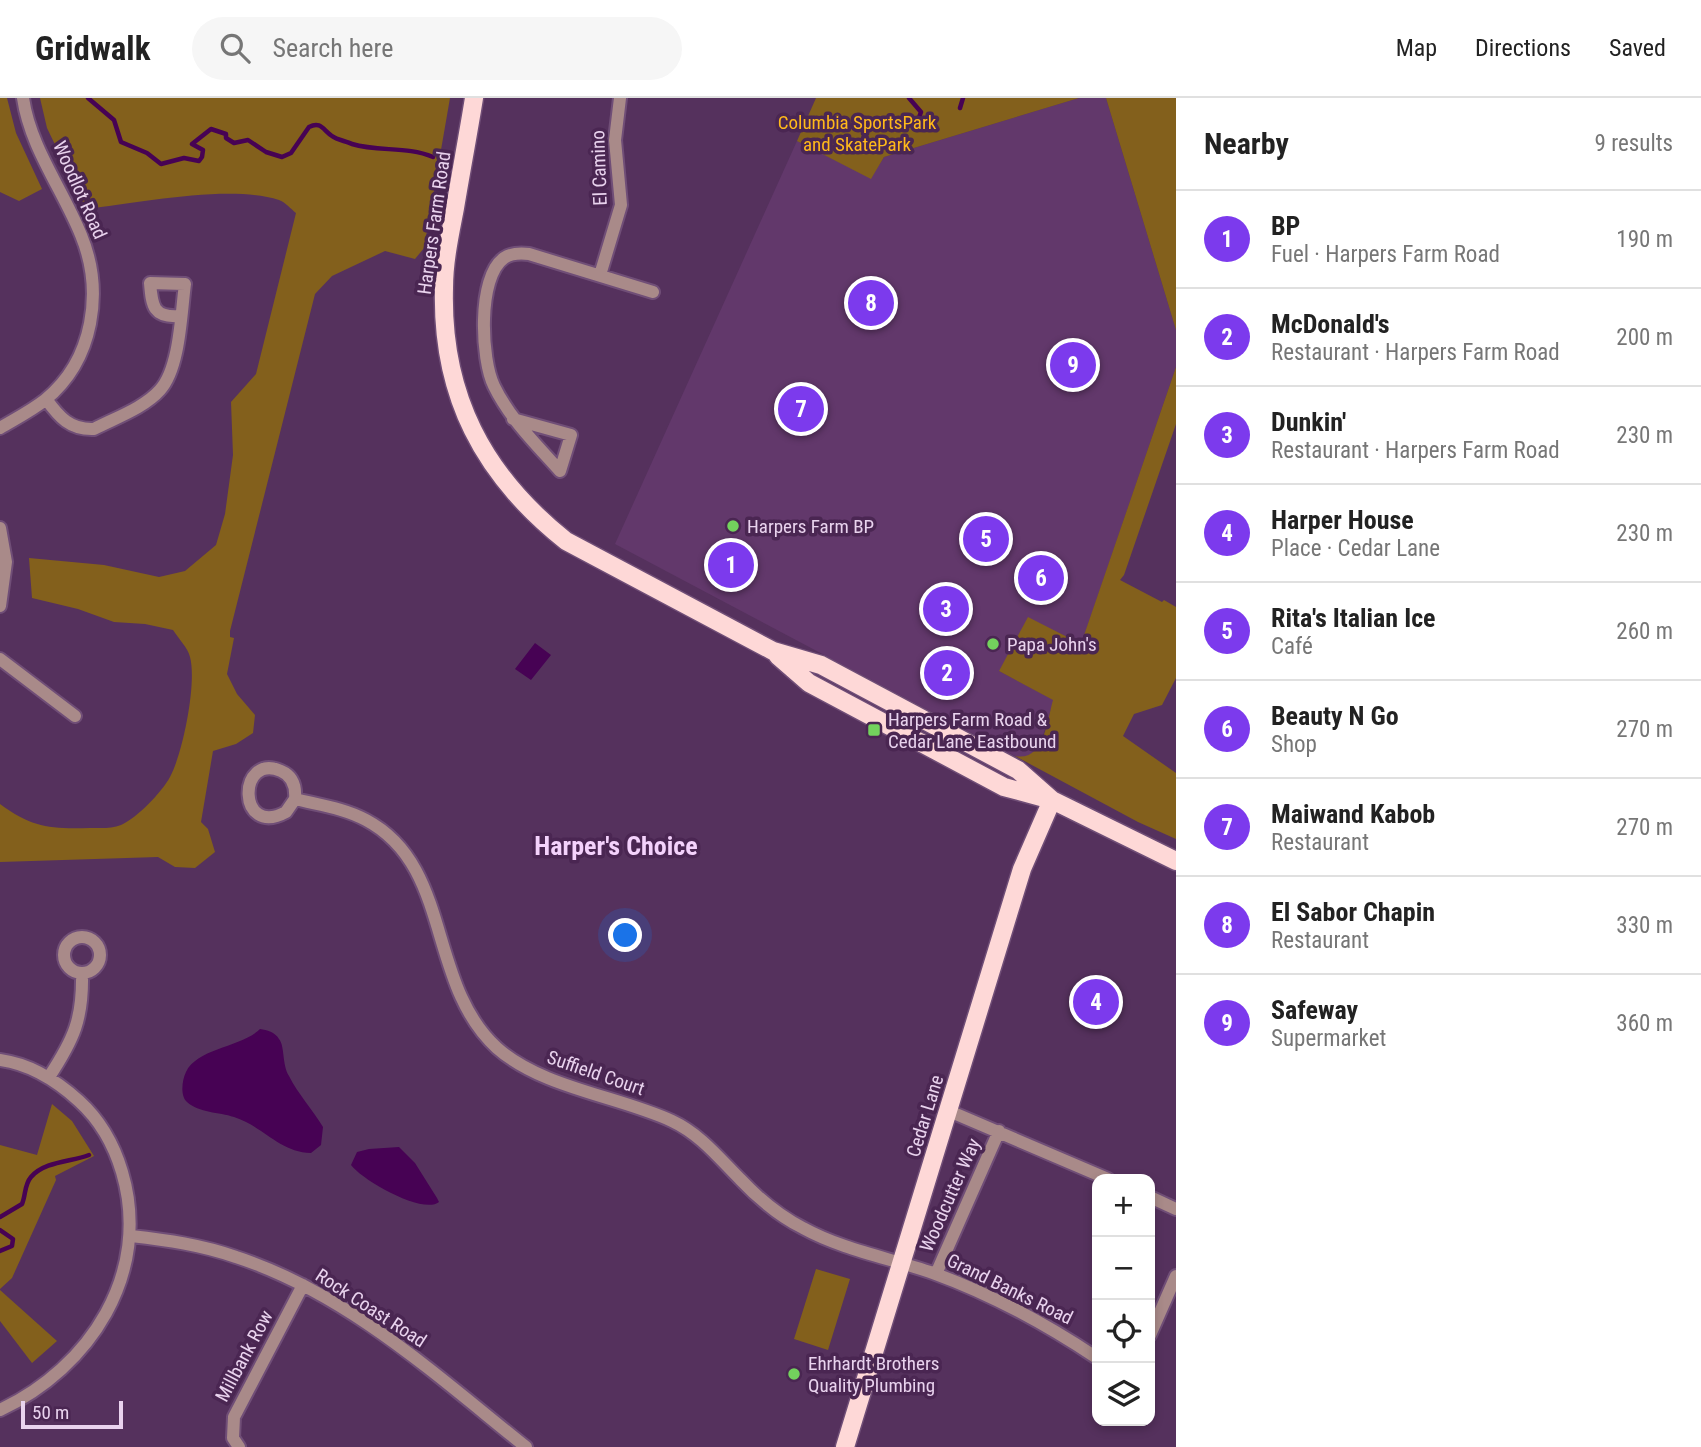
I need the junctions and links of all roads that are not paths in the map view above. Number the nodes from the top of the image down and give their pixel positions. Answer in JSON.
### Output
{"nodes":[{"id":1,"x":23,"y":98,"type":"edge"},
{"id":2,"x":474,"y":98,"type":"edge"},
{"id":3,"x":620,"y":98,"type":"edge"},
{"id":4,"x":600,"y":275,"type":"junction"},
{"id":5,"x":653,"y":292,"type":"dead end"},
{"id":6,"x":180,"y":316,"type":"dead end"},
{"id":7,"x":46,"y":399,"type":"junction"},
{"id":8,"x":513,"y":419,"type":"junction"},
{"id":9,"x":0,"y":428,"type":"edge"},
{"id":10,"x":0,"y":528,"type":"edge"},
{"id":11,"x":0,"y":606,"type":"edge"},
{"id":12,"x":0,"y":659,"type":"edge"},
{"id":13,"x":75,"y":716,"type":"dead end"},
{"id":14,"x":295,"y":799,"type":"dead end"},
{"id":15,"x":1052,"y":800,"type":"junction"},
{"id":16,"x":1176,"y":861,"type":"edge"},
{"id":17,"x":82,"y":973,"type":"dead end"},
{"id":18,"x":0,"y":1060,"type":"edge"},
{"id":19,"x":49,"y":1077,"type":"junction"},
{"id":20,"x":949,"y":1111,"type":"junction"},
{"id":21,"x":999,"y":1131,"type":"junction"},
{"id":22,"x":1097,"y":1174,"type":"edge"},
{"id":23,"x":1155,"y":1199,"type":"edge"},
{"id":24,"x":1176,"y":1209,"type":"edge"},
{"id":25,"x":131,"y":1236,"type":"junction"},
{"id":26,"x":902,"y":1262,"type":"junction"},
{"id":27,"x":936,"y":1274,"type":"junction"},
{"id":28,"x":1176,"y":1276,"type":"edge"},
{"id":29,"x":303,"y":1285,"type":"junction"},
{"id":30,"x":1155,"y":1324,"type":"edge"},
{"id":31,"x":1092,"y":1355,"type":"edge"},
{"id":32,"x":0,"y":1410,"type":"edge"},
{"id":33,"x":239,"y":1447,"type":"edge"},
{"id":34,"x":526,"y":1447,"type":"edge"},
{"id":35,"x":845,"y":1447,"type":"edge"}],
"edges":[{"from":1,"to":7,"type":"street","name":"Woodlot Road"},
{"from":2,"to":15,"type":"main road","name":"Harpers Farm Road"},
{"from":3,"to":4,"type":"street","name":"El Camino"},
{"from":4,"to":5,"type":"street"},
{"from":4,"to":8,"type":"street"},
{"from":6,"to":7,"type":"street"},
{"from":7,"to":9,"type":"street","name":"Woodlot Road"},
{"from":8,"to":8,"type":"street"},
{"from":10,"to":11,"type":"street"},
{"from":12,"to":13,"type":"street"},
{"from":14,"to":26,"type":"street","name":"Suffield Court"},
{"from":15,"to":16,"type":"main road","name":"Harpers Farm Road"},
{"from":15,"to":20,"type":"main road","name":"Cedar Lane"},
{"from":17,"to":19,"type":"street"},
{"from":18,"to":19,"type":"street"},
{"from":19,"to":25,"type":"street"},
{"from":20,"to":21,"type":"street"},
{"from":20,"to":26,"type":"main road","name":"Cedar Lane"},
{"from":21,"to":22,"type":"street"},
{"from":21,"to":27,"type":"street","name":"Woodcutter Way"},
{"from":23,"to":24,"type":"street"},
{"from":25,"to":29,"type":"street","name":"Rock Coast Road"},
{"from":25,"to":32,"type":"street"},
{"from":26,"to":27,"type":"street","name":"Grand Banks Road"},
{"from":26,"to":35,"type":"main road","name":"Cedar Lane"},
{"from":27,"to":31,"type":"street","name":"Grand Banks Road"},
{"from":28,"to":30,"type":"street"},
{"from":29,"to":33,"type":"street","name":"Millbank Row"},
{"from":29,"to":34,"type":"street","name":"Rock Coast Road"}]}
